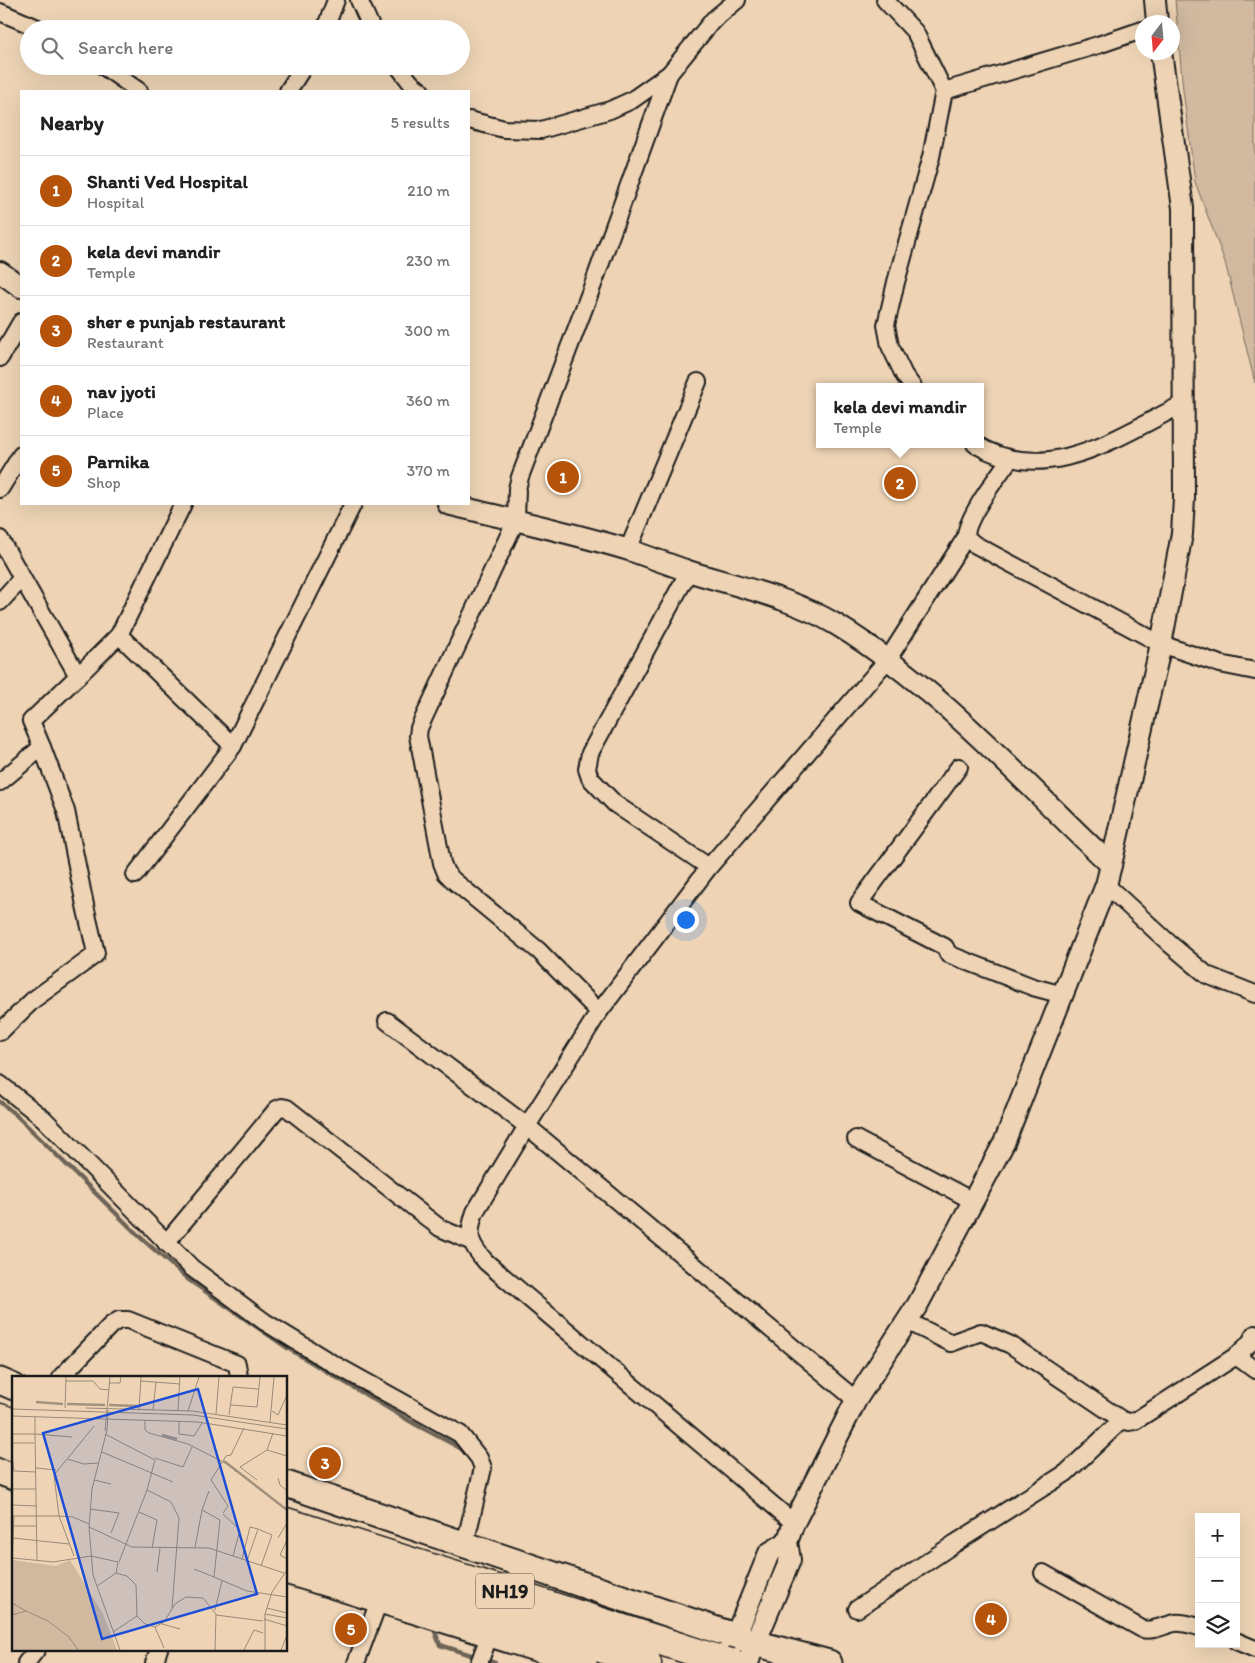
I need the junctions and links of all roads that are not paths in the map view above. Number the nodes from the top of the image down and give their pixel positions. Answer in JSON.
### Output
{"nodes":[{"id":1,"x":336,"y":0,"type":"edge"},
{"id":2,"x":359,"y":0,"type":"edge"},
{"id":3,"x":737,"y":0,"type":"edge"},
{"id":4,"x":885,"y":0,"type":"edge"},
{"id":5,"x":1155,"y":0,"type":"edge"},
{"id":6,"x":0,"y":12,"type":"edge"},
{"id":7,"x":1156,"y":15,"type":"edge"},
{"id":8,"x":20,"y":20,"type":"edge"},
{"id":9,"x":328,"y":20,"type":"edge"},
{"id":10,"x":368,"y":20,"type":"edge"},
{"id":11,"x":1135,"y":33,"type":"edge"},
{"id":12,"x":1162,"y":60,"type":"edge"},
{"id":13,"x":669,"y":74,"type":"junction"},
{"id":14,"x":117,"y":75,"type":"edge"},
{"id":15,"x":298,"y":75,"type":"edge"},
{"id":16,"x":405,"y":75,"type":"edge"},
{"id":17,"x":138,"y":90,"type":"edge"},
{"id":18,"x":289,"y":90,"type":"edge"},
{"id":19,"x":420,"y":90,"type":"edge"},
{"id":20,"x":944,"y":91,"type":"junction"},
{"id":21,"x":470,"y":120,"type":"edge"},
{"id":22,"x":0,"y":272,"type":"edge"},
{"id":23,"x":20,"y":286,"type":"edge"},
{"id":24,"x":20,"y":324,"type":"edge"},
{"id":25,"x":0,"y":358,"type":"edge"},
{"id":26,"x":698,"y":382,"type":"dead end"},
{"id":27,"x":910,"y":383,"type":"edge"},
{"id":28,"x":1183,"y":404,"type":"junction"},
{"id":29,"x":981,"y":448,"type":"edge"},
{"id":30,"x":20,"y":457,"type":"edge"},
{"id":31,"x":1010,"y":459,"type":"junction"},
{"id":32,"x":0,"y":489,"type":"edge"},
{"id":33,"x":182,"y":505,"type":"edge"},
{"id":34,"x":353,"y":505,"type":"edge"},
{"id":35,"x":452,"y":505,"type":"edge"},
{"id":36,"x":516,"y":520,"type":"junction"},
{"id":37,"x":966,"y":537,"type":"junction"},
{"id":38,"x":0,"y":539,"type":"edge"},
{"id":39,"x":628,"y":550,"type":"junction"},
{"id":40,"x":688,"y":571,"type":"junction"},
{"id":41,"x":22,"y":578,"type":"junction"},
{"id":42,"x":0,"y":602,"type":"edge"},
{"id":43,"x":119,"y":635,"type":"junction"},
{"id":44,"x":1161,"y":644,"type":"junction"},
{"id":45,"x":888,"y":659,"type":"junction"},
{"id":46,"x":1255,"y":672,"type":"edge"},
{"id":47,"x":78,"y":676,"type":"junction"},
{"id":48,"x":233,"y":746,"type":"junction"},
{"id":49,"x":42,"y":747,"type":"junction"},
{"id":50,"x":959,"y":767,"type":"dead end"},
{"id":51,"x":0,"y":782,"type":"edge"},
{"id":52,"x":1111,"y":865,"type":"junction"},
{"id":53,"x":709,"y":867,"type":"junction"},
{"id":54,"x":135,"y":875,"type":"dead end"},
{"id":55,"x":1106,"y":885,"type":"junction"},
{"id":56,"x":1255,"y":994,"type":"edge"},
{"id":57,"x":1062,"y":995,"type":"junction"},
{"id":58,"x":599,"y":1012,"type":"junction"},
{"id":59,"x":387,"y":1021,"type":"dead end"},
{"id":60,"x":0,"y":1032,"type":"edge"},
{"id":61,"x":0,"y":1084,"type":"edge"},
{"id":62,"x":527,"y":1126,"type":"junction"},
{"id":63,"x":856,"y":1139,"type":"dead end"},
{"id":64,"x":973,"y":1201,"type":"junction"},
{"id":65,"x":470,"y":1241,"type":"junction"},
{"id":66,"x":166,"y":1242,"type":"junction"},
{"id":67,"x":907,"y":1321,"type":"junction"},
{"id":68,"x":1255,"y":1334,"type":"edge"},
{"id":69,"x":1236,"y":1356,"type":"junction"},
{"id":70,"x":1255,"y":1370,"type":"edge"},
{"id":71,"x":62,"y":1376,"type":"edge"},
{"id":72,"x":239,"y":1376,"type":"edge"},
{"id":73,"x":0,"y":1381,"type":"edge"},
{"id":74,"x":12,"y":1386,"type":"edge"},
{"id":75,"x":856,"y":1400,"type":"junction"},
{"id":76,"x":0,"y":1418,"type":"edge"},
{"id":77,"x":1122,"y":1420,"type":"junction"},
{"id":78,"x":12,"y":1423,"type":"edge"},
{"id":79,"x":0,"y":1442,"type":"edge"},
{"id":80,"x":12,"y":1447,"type":"edge"},
{"id":81,"x":0,"y":1472,"type":"edge"},
{"id":82,"x":12,"y":1476,"type":"edge"},
{"id":83,"x":288,"y":1485,"type":"edge"},
{"id":84,"x":288,"y":1523,"type":"edge"},
{"id":85,"x":794,"y":1523,"type":"junction"},
{"id":86,"x":465,"y":1544,"type":"junction"},
{"id":87,"x":288,"y":1547,"type":"edge"},
{"id":88,"x":288,"y":1572,"type":"edge"},
{"id":89,"x":1043,"y":1573,"type":"dead end"},
{"id":90,"x":379,"y":1601,"type":"junction"},
{"id":91,"x":857,"y":1609,"type":"dead end"},
{"id":92,"x":1195,"y":1626,"type":"edge"},
{"id":93,"x":1240,"y":1643,"type":"edge"},
{"id":94,"x":746,"y":1648,"type":"edge"},
{"id":95,"x":1255,"y":1648,"type":"edge"},
{"id":96,"x":36,"y":1650,"type":"edge"},
{"id":97,"x":159,"y":1650,"type":"edge"},
{"id":98,"x":484,"y":1650,"type":"edge"},
{"id":99,"x":26,"y":1663,"type":"edge"},
{"id":100,"x":154,"y":1663,"type":"edge"},
{"id":101,"x":356,"y":1663,"type":"edge"},
{"id":102,"x":584,"y":1663,"type":"edge"},
{"id":103,"x":647,"y":1663,"type":"edge"},
{"id":104,"x":726,"y":1663,"type":"edge"},
{"id":105,"x":731,"y":1663,"type":"edge"},
{"id":106,"x":829,"y":1663,"type":"edge"}],
"edges":[{"from":1,"to":9,"type":"street"},
{"from":2,"to":10,"type":"street"},
{"from":3,"to":13,"type":"street"},
{"from":4,"to":20,"type":"street"},
{"from":5,"to":7,"type":"street"},
{"from":6,"to":8,"type":"street"},
{"from":11,"to":20,"type":"street"},
{"from":12,"to":28,"type":"street"},
{"from":13,"to":21,"type":"street"},
{"from":13,"to":36,"type":"street"},
{"from":14,"to":17,"type":"street"},
{"from":15,"to":18,"type":"street"},
{"from":16,"to":19,"type":"street"},
{"from":20,"to":27,"type":"street"},
{"from":22,"to":23,"type":"street"},
{"from":24,"to":25,"type":"street"},
{"from":26,"to":39,"type":"street"},
{"from":28,"to":31,"type":"street"},
{"from":28,"to":44,"type":"street"},
{"from":29,"to":31,"type":"street"},
{"from":30,"to":32,"type":"street"},
{"from":31,"to":37,"type":"street"},
{"from":33,"to":43,"type":"street"},
{"from":34,"to":48,"type":"street"},
{"from":35,"to":36,"type":"street"},
{"from":36,"to":39,"type":"street"},
{"from":36,"to":58,"type":"street"},
{"from":37,"to":44,"type":"street"},
{"from":37,"to":45,"type":"street"},
{"from":38,"to":41,"type":"street"},
{"from":39,"to":40,"type":"street"},
{"from":40,"to":45,"type":"street"},
{"from":40,"to":53,"type":"street"},
{"from":41,"to":42,"type":"street"},
{"from":41,"to":47,"type":"street"},
{"from":43,"to":47,"type":"street"},
{"from":43,"to":48,"type":"street"},
{"from":44,"to":46,"type":"street"},
{"from":44,"to":52,"type":"street"},
{"from":45,"to":52,"type":"street"},
{"from":45,"to":53,"type":"street"},
{"from":47,"to":49,"type":"street"},
{"from":48,"to":54,"type":"street"},
{"from":49,"to":51,"type":"street"},
{"from":49,"to":60,"type":"street"},
{"from":50,"to":57,"type":"street"},
{"from":52,"to":55,"type":"street"},
{"from":53,"to":58,"type":"street"},
{"from":55,"to":56,"type":"street"},
{"from":55,"to":57,"type":"street"},
{"from":57,"to":64,"type":"street"},
{"from":58,"to":62,"type":"street"},
{"from":59,"to":62,"type":"street"},
{"from":61,"to":66,"type":"street"},
{"from":62,"to":65,"type":"street"},
{"from":62,"to":75,"type":"street"},
{"from":63,"to":64,"type":"street"},
{"from":64,"to":67,"type":"street"},
{"from":65,"to":66,"type":"street"},
{"from":65,"to":85,"type":"street"},
{"from":66,"to":86,"type":"street"},
{"from":67,"to":75,"type":"street"},
{"from":67,"to":77,"type":"street"},
{"from":68,"to":69,"type":"street"},
{"from":69,"to":70,"type":"street"},
{"from":69,"to":77,"type":"street"},
{"from":71,"to":72,"type":"street"},
{"from":73,"to":74,"type":"main road"},
{"from":75,"to":85,"type":"street"},
{"from":76,"to":78,"type":"highway"},
{"from":77,"to":91,"type":"street"},
{"from":79,"to":80,"type":"highway"},
{"from":81,"to":82,"type":"main road"},
{"from":83,"to":86,"type":"main road"},
{"from":84,"to":105,"type":"highway","number":"NH19"},
{"from":85,"to":94,"type":"street"},
{"from":86,"to":94,"type":"main road"},
{"from":87,"to":103,"type":"highway","number":"NH19"},
{"from":88,"to":90,"type":"main road"},
{"from":89,"to":92,"type":"street"},
{"from":90,"to":98,"type":"main road"},
{"from":90,"to":101,"type":"street"},
{"from":93,"to":95,"type":"street"},
{"from":94,"to":104,"type":"street"},
{"from":94,"to":106,"type":"main road"},
{"from":96,"to":99,"type":"street"},
{"from":97,"to":100,"type":"street"},
{"from":98,"to":102,"type":"main road"}]}
